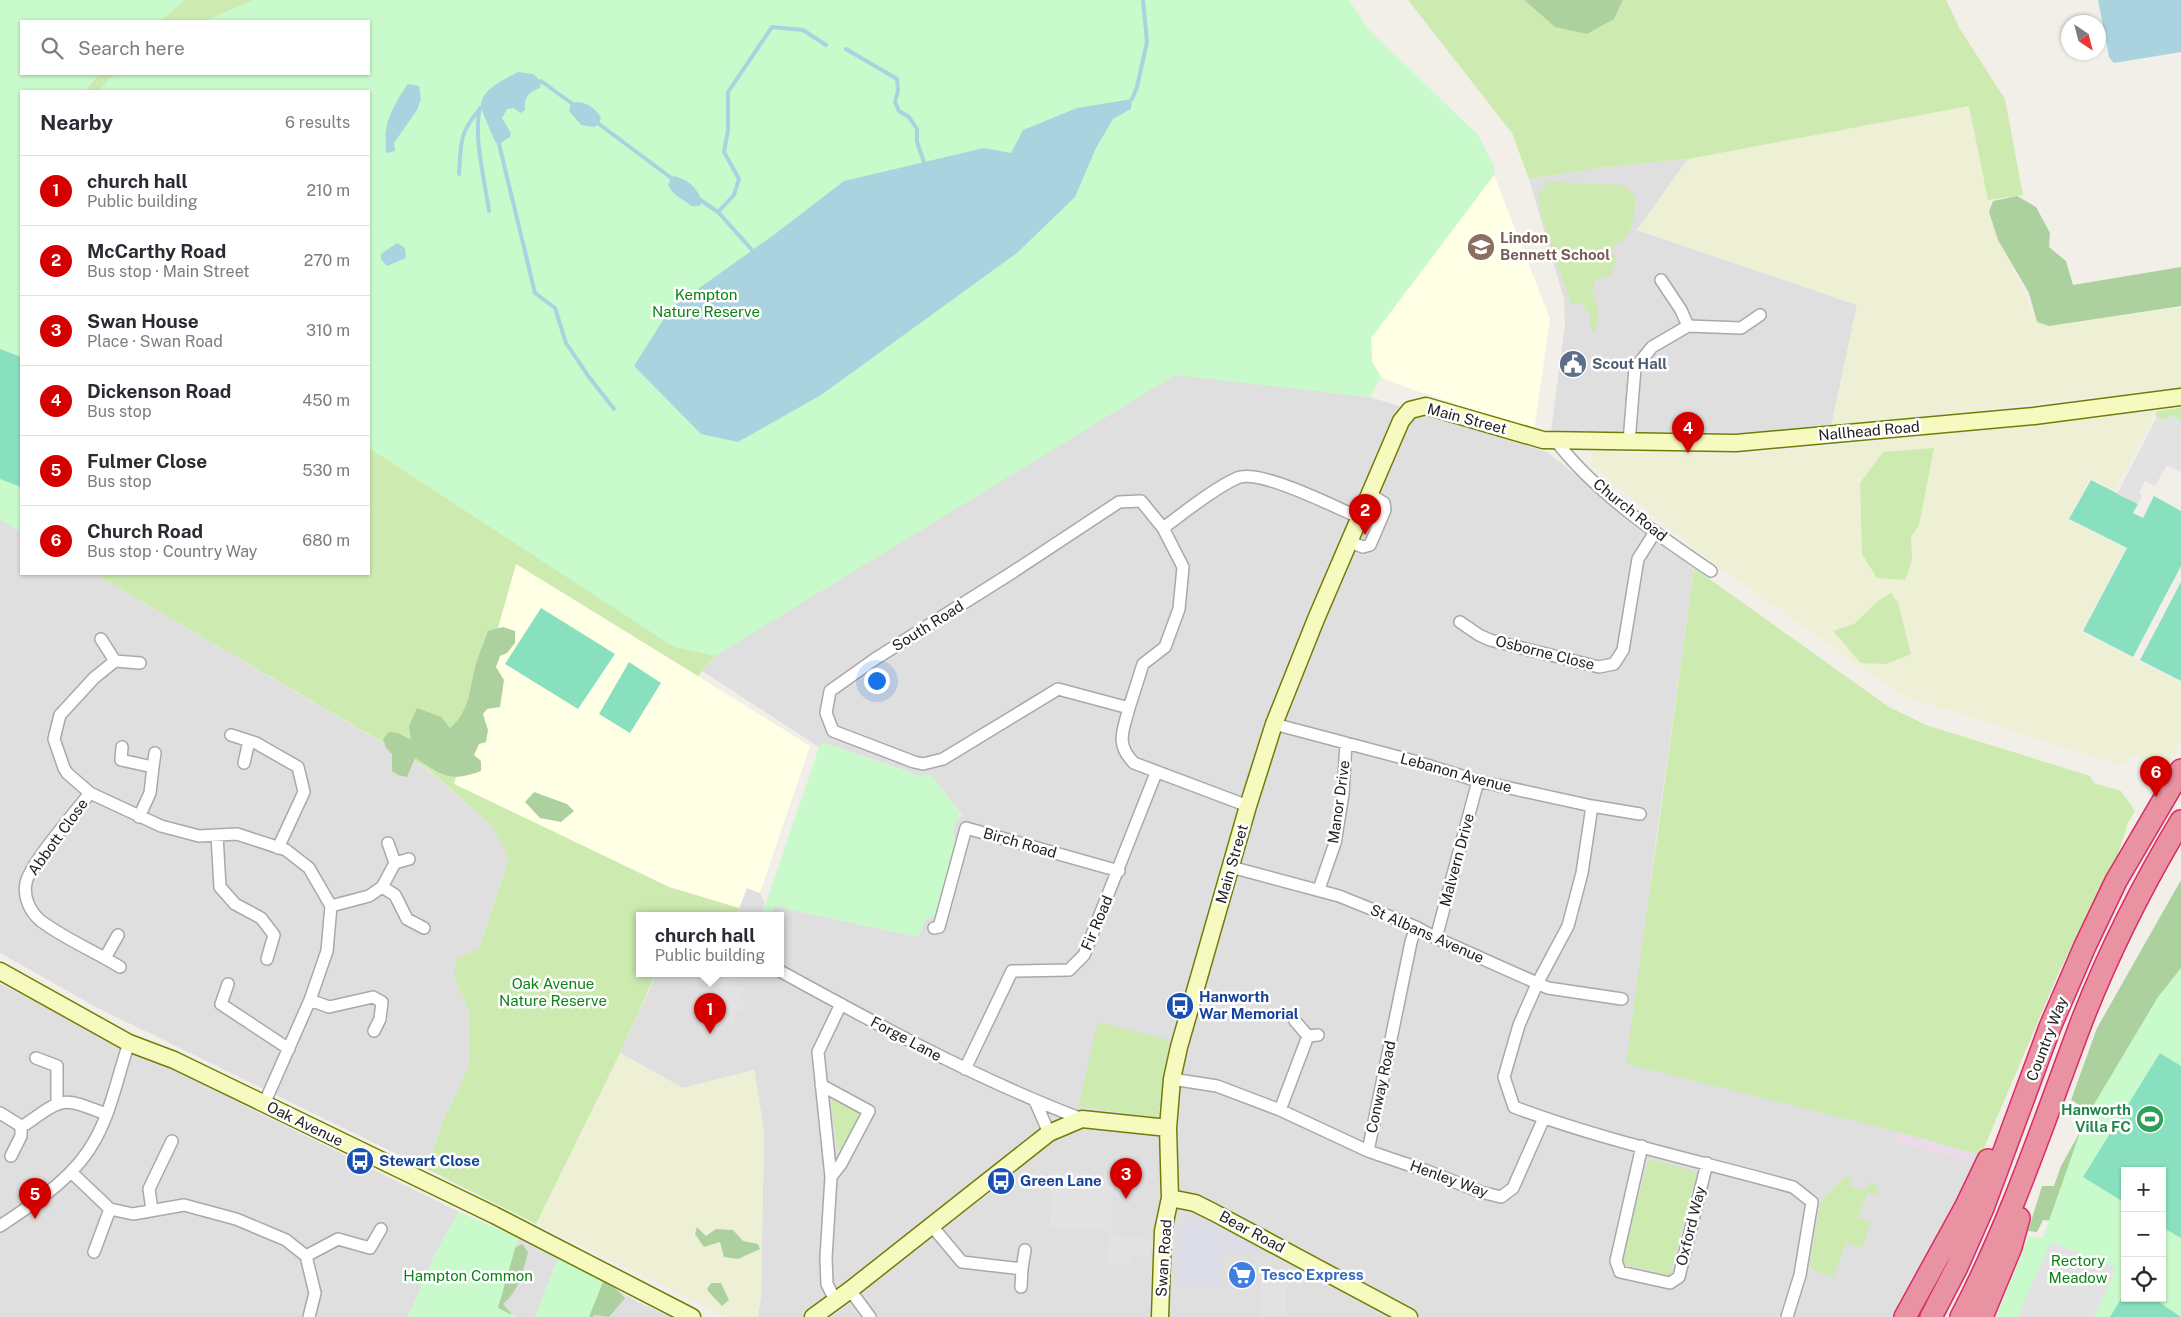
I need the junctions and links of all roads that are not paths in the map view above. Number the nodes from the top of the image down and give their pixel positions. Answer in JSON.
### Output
{"nodes":[{"id":1,"x":1662,"y":280,"type":"dead end"},
{"id":2,"x":1760,"y":315,"type":"dead end"},
{"id":3,"x":1688,"y":326,"type":"junction"},
{"id":4,"x":2181,"y":397,"type":"edge"},
{"id":5,"x":1556,"y":441,"type":"junction"},
{"id":6,"x":1629,"y":442,"type":"junction"},
{"id":7,"x":1371,"y":495,"type":"junction"},
{"id":8,"x":1361,"y":518,"type":"junction"},
{"id":9,"x":1163,"y":528,"type":"junction"},
{"id":10,"x":1655,"y":532,"type":"junction"},
{"id":11,"x":1350,"y":542,"type":"junction"},
{"id":12,"x":1711,"y":571,"type":"dead end"},
{"id":13,"x":1460,"y":622,"type":"dead end"},
{"id":14,"x":101,"y":639,"type":"dead end"},
{"id":15,"x":115,"y":662,"type":"junction"},
{"id":16,"x":140,"y":663,"type":"dead end"},
{"id":17,"x":1129,"y":708,"type":"junction"},
{"id":18,"x":1274,"y":724,"type":"junction"},
{"id":19,"x":231,"y":735,"type":"dead end"},
{"id":20,"x":248,"y":741,"type":"junction"},
{"id":21,"x":1346,"y":743,"type":"junction"},
{"id":22,"x":122,"y":747,"type":"dead end"},
{"id":23,"x":155,"y":753,"type":"dead end"},
{"id":24,"x":244,"y":763,"type":"dead end"},
{"id":25,"x":153,"y":767,"type":"junction"},
{"id":26,"x":2181,"y":770,"type":"edge"},
{"id":27,"x":1156,"y":773,"type":"junction"},
{"id":28,"x":1478,"y":781,"type":"junction"},
{"id":29,"x":90,"y":793,"type":"junction"},
{"id":30,"x":1248,"y":806,"type":"junction"},
{"id":31,"x":1592,"y":806,"type":"junction"},
{"id":32,"x":1640,"y":814,"type":"dead end"},
{"id":33,"x":139,"y":818,"type":"junction"},
{"id":34,"x":2181,"y":821,"type":"edge"},
{"id":35,"x":217,"y":835,"type":"junction"},
{"id":36,"x":388,"y":843,"type":"dead end"},
{"id":37,"x":278,"y":848,"type":"junction"},
{"id":38,"x":409,"y":859,"type":"dead end"},
{"id":39,"x":395,"y":864,"type":"junction"},
{"id":40,"x":1231,"y":868,"type":"junction"},
{"id":41,"x":1118,"y":871,"type":"junction"},
{"id":42,"x":382,"y":887,"type":"junction"},
{"id":43,"x":1318,"y":889,"type":"junction"},
{"id":44,"x":331,"y":906,"type":"junction"},
{"id":45,"x":1416,"y":927,"type":"junction"},
{"id":46,"x":424,"y":928,"type":"dead end"},
{"id":47,"x":934,"y":928,"type":"dead end"},
{"id":48,"x":118,"y":935,"type":"dead end"},
{"id":49,"x":1436,"y":938,"type":"junction"},
{"id":50,"x":105,"y":958,"type":"junction"},
{"id":51,"x":267,"y":959,"type":"dead end"},
{"id":52,"x":120,"y":967,"type":"dead end"},
{"id":53,"x":0,"y":971,"type":"edge"},
{"id":54,"x":784,"y":973,"type":"edge"},
{"id":55,"x":228,"y":984,"type":"dead end"},
{"id":56,"x":1537,"y":984,"type":"junction"},
{"id":57,"x":1622,"y":999,"type":"dead end"},
{"id":58,"x":310,"y":1000,"type":"junction"},
{"id":59,"x":841,"y":1004,"type":"junction"},
{"id":60,"x":1295,"y":1021,"type":"dead end"},
{"id":61,"x":2050,"y":1027,"type":"junction"},
{"id":62,"x":374,"y":1031,"type":"dead end"},
{"id":63,"x":129,"y":1043,"type":"junction"},
{"id":64,"x":289,"y":1049,"type":"junction"},
{"id":65,"x":36,"y":1058,"type":"dead end"},
{"id":66,"x":965,"y":1069,"type":"junction"},
{"id":67,"x":1172,"y":1078,"type":"junction"},
{"id":68,"x":2059,"y":1084,"type":"junction"},
{"id":69,"x":821,"y":1085,"type":"junction"},
{"id":70,"x":1035,"y":1101,"type":"junction"},
{"id":71,"x":57,"y":1102,"type":"junction"},
{"id":72,"x":264,"y":1104,"type":"junction"},
{"id":73,"x":1280,"y":1110,"type":"junction"},
{"id":74,"x":0,"y":1113,"type":"edge"},
{"id":75,"x":106,"y":1114,"type":"junction"},
{"id":76,"x":1544,"y":1118,"type":"junction"},
{"id":77,"x":1082,"y":1119,"type":"junction"},
{"id":78,"x":21,"y":1126,"type":"junction"},
{"id":79,"x":1168,"y":1128,"type":"junction"},
{"id":80,"x":1049,"y":1133,"type":"junction"},
{"id":81,"x":172,"y":1141,"type":"dead end"},
{"id":82,"x":1642,"y":1146,"type":"junction"},
{"id":83,"x":1368,"y":1151,"type":"junction"},
{"id":84,"x":12,"y":1156,"type":"dead end"},
{"id":85,"x":1707,"y":1164,"type":"junction"},
{"id":86,"x":71,"y":1172,"type":"junction"},
{"id":87,"x":831,"y":1177,"type":"junction"},
{"id":88,"x":1170,"y":1198,"type":"junction"},
{"id":89,"x":110,"y":1209,"type":"junction"},
{"id":90,"x":152,"y":1210,"type":"junction"},
{"id":91,"x":932,"y":1225,"type":"junction"},
{"id":92,"x":0,"y":1226,"type":"edge"},
{"id":93,"x":382,"y":1228,"type":"dead end"},
{"id":94,"x":1025,"y":1250,"type":"dead end"},
{"id":95,"x":94,"y":1252,"type":"dead end"},
{"id":96,"x":306,"y":1256,"type":"junction"},
{"id":97,"x":1022,"y":1269,"type":"junction"},
{"id":98,"x":1022,"y":1287,"type":"dead end"},
{"id":99,"x":850,"y":1290,"type":"junction"},
{"id":100,"x":835,"y":1300,"type":"junction"},
{"id":101,"x":309,"y":1317,"type":"edge"},
{"id":102,"x":692,"y":1317,"type":"edge"},
{"id":103,"x":813,"y":1317,"type":"edge"},
{"id":104,"x":870,"y":1317,"type":"edge"},
{"id":105,"x":1160,"y":1317,"type":"edge"},
{"id":106,"x":1409,"y":1317,"type":"edge"},
{"id":107,"x":1786,"y":1317,"type":"edge"},
{"id":108,"x":1905,"y":1317,"type":"edge"},
{"id":109,"x":1932,"y":1317,"type":"edge"},
{"id":110,"x":1961,"y":1317,"type":"edge"},
{"id":111,"x":1982,"y":1317,"type":"edge"}],
"edges":[{"from":1,"to":3,"type":"street"},
{"from":2,"to":3,"type":"street"},
{"from":3,"to":6,"type":"street"},
{"from":4,"to":6,"type":"street","name":"Nallhead Road"},
{"from":5,"to":6,"type":"street","name":"Nallhead Road"},
{"from":5,"to":7,"type":"street","name":"Main Street"},
{"from":5,"to":10,"type":"street","name":"Church Road"},
{"from":7,"to":8,"type":"street","name":"Main Street"},
{"from":7,"to":11,"type":"street"},
{"from":8,"to":9,"type":"street"},
{"from":8,"to":11,"type":"street","name":"Main Street"},
{"from":9,"to":17,"type":"street","name":"South Road"},
{"from":9,"to":17,"type":"street","name":"South Road"},
{"from":10,"to":12,"type":"street","name":"Church Road"},
{"from":10,"to":13,"type":"street","name":"Osborne Close"},
{"from":11,"to":18,"type":"street","name":"Main Street"},
{"from":14,"to":15,"type":"street"},
{"from":15,"to":16,"type":"street"},
{"from":15,"to":29,"type":"street"},
{"from":17,"to":27,"type":"street","name":"South Road"},
{"from":18,"to":21,"type":"street","name":"Lebanon Avenue"},
{"from":18,"to":30,"type":"street","name":"Main Street"},
{"from":19,"to":20,"type":"street"},
{"from":20,"to":24,"type":"street"},
{"from":20,"to":37,"type":"street"},
{"from":21,"to":28,"type":"street","name":"Lebanon Avenue"},
{"from":21,"to":43,"type":"street","name":"Manor Drive"},
{"from":22,"to":25,"type":"street"},
{"from":23,"to":25,"type":"street"},
{"from":25,"to":33,"type":"street"},
{"from":26,"to":61,"type":"highway","name":"Country Way"},
{"from":27,"to":30,"type":"street","name":"South Road"},
{"from":27,"to":41,"type":"street","name":"Fir Road"},
{"from":28,"to":31,"type":"street","name":"Lebanon Avenue"},
{"from":28,"to":49,"type":"street","name":"Malvern Drive"},
{"from":29,"to":33,"type":"street"},
{"from":29,"to":50,"type":"street","name":"Abbott Close"},
{"from":30,"to":40,"type":"street","name":"Main Street"},
{"from":31,"to":32,"type":"street","name":"Lebanon Avenue"},
{"from":31,"to":56,"type":"street"},
{"from":33,"to":35,"type":"street"},
{"from":34,"to":68,"type":"highway","name":"Country Way"},
{"from":35,"to":37,"type":"street"},
{"from":35,"to":51,"type":"street"},
{"from":36,"to":39,"type":"street"},
{"from":37,"to":44,"type":"street"},
{"from":38,"to":39,"type":"street"},
{"from":39,"to":42,"type":"street"},
{"from":40,"to":43,"type":"street","name":"St Albans Avenue"},
{"from":40,"to":67,"type":"street","name":"Main Street"},
{"from":41,"to":47,"type":"street","name":"Birch Road"},
{"from":41,"to":66,"type":"street","name":"Fir Road"},
{"from":42,"to":44,"type":"street"},
{"from":42,"to":46,"type":"street"},
{"from":43,"to":45,"type":"street","name":"St Albans Avenue"},
{"from":44,"to":58,"type":"street"},
{"from":45,"to":49,"type":"street","name":"St Albans Avenue"},
{"from":45,"to":83,"type":"street","name":"Conway Road"},
{"from":48,"to":50,"type":"street"},
{"from":49,"to":56,"type":"street","name":"St Albans Avenue"},
{"from":50,"to":52,"type":"street","name":"Abbott Close"},
{"from":53,"to":63,"type":"street","name":"Oak Avenue"},
{"from":54,"to":59,"type":"street","name":"Forge Lane"},
{"from":55,"to":64,"type":"street"},
{"from":56,"to":57,"type":"street","name":"St Albans Avenue"},
{"from":56,"to":76,"type":"street"},
{"from":58,"to":62,"type":"street"},
{"from":58,"to":64,"type":"street"},
{"from":59,"to":66,"type":"street","name":"Forge Lane"},
{"from":59,"to":69,"type":"street"},
{"from":60,"to":73,"type":"street"},
{"from":61,"to":108,"type":"highway"},
{"from":61,"to":109,"type":"highway","name":"Country Way"},
{"from":63,"to":72,"type":"street","name":"Oak Avenue"},
{"from":63,"to":75,"type":"street"},
{"from":64,"to":72,"type":"street"},
{"from":65,"to":71,"type":"street"},
{"from":66,"to":70,"type":"street","name":"Forge Lane"},
{"from":67,"to":73,"type":"street","name":"Conway Road"},
{"from":67,"to":79,"type":"street","name":"Main Street"},
{"from":68,"to":110,"type":"highway","name":"Country Way"},
{"from":68,"to":111,"type":"highway"},
{"from":69,"to":87,"type":"street"},
{"from":69,"to":87,"type":"street"},
{"from":70,"to":77,"type":"street","name":"Forge Lane"},
{"from":70,"to":80,"type":"street"},
{"from":71,"to":75,"type":"street"},
{"from":71,"to":78,"type":"street"},
{"from":72,"to":102,"type":"street","name":"Oak Avenue"},
{"from":73,"to":83,"type":"street","name":"Conway Road"},
{"from":74,"to":78,"type":"street"},
{"from":75,"to":86,"type":"street"},
{"from":76,"to":82,"type":"street"},
{"from":76,"to":83,"type":"street","name":"Henley Way"},
{"from":77,"to":79,"type":"street"},
{"from":77,"to":80,"type":"street"},
{"from":78,"to":84,"type":"street"},
{"from":79,"to":88,"type":"street","name":"Main Street"},
{"from":80,"to":91,"type":"street"},
{"from":81,"to":90,"type":"street"},
{"from":82,"to":85,"type":"street"},
{"from":82,"to":85,"type":"street","name":"Oxford Way"},
{"from":85,"to":107,"type":"street"},
{"from":86,"to":89,"type":"street"},
{"from":86,"to":92,"type":"street"},
{"from":87,"to":100,"type":"street"},
{"from":88,"to":105,"type":"street","name":"Swan Road"},
{"from":88,"to":106,"type":"street","name":"Bear Road"},
{"from":89,"to":90,"type":"street"},
{"from":89,"to":95,"type":"street"},
{"from":90,"to":96,"type":"street"},
{"from":91,"to":97,"type":"street"},
{"from":91,"to":99,"type":"street"},
{"from":93,"to":96,"type":"street"},
{"from":94,"to":97,"type":"street"},
{"from":96,"to":101,"type":"street"},
{"from":97,"to":98,"type":"street"},
{"from":99,"to":100,"type":"street"},
{"from":99,"to":104,"type":"street"},
{"from":100,"to":103,"type":"street"}]}
